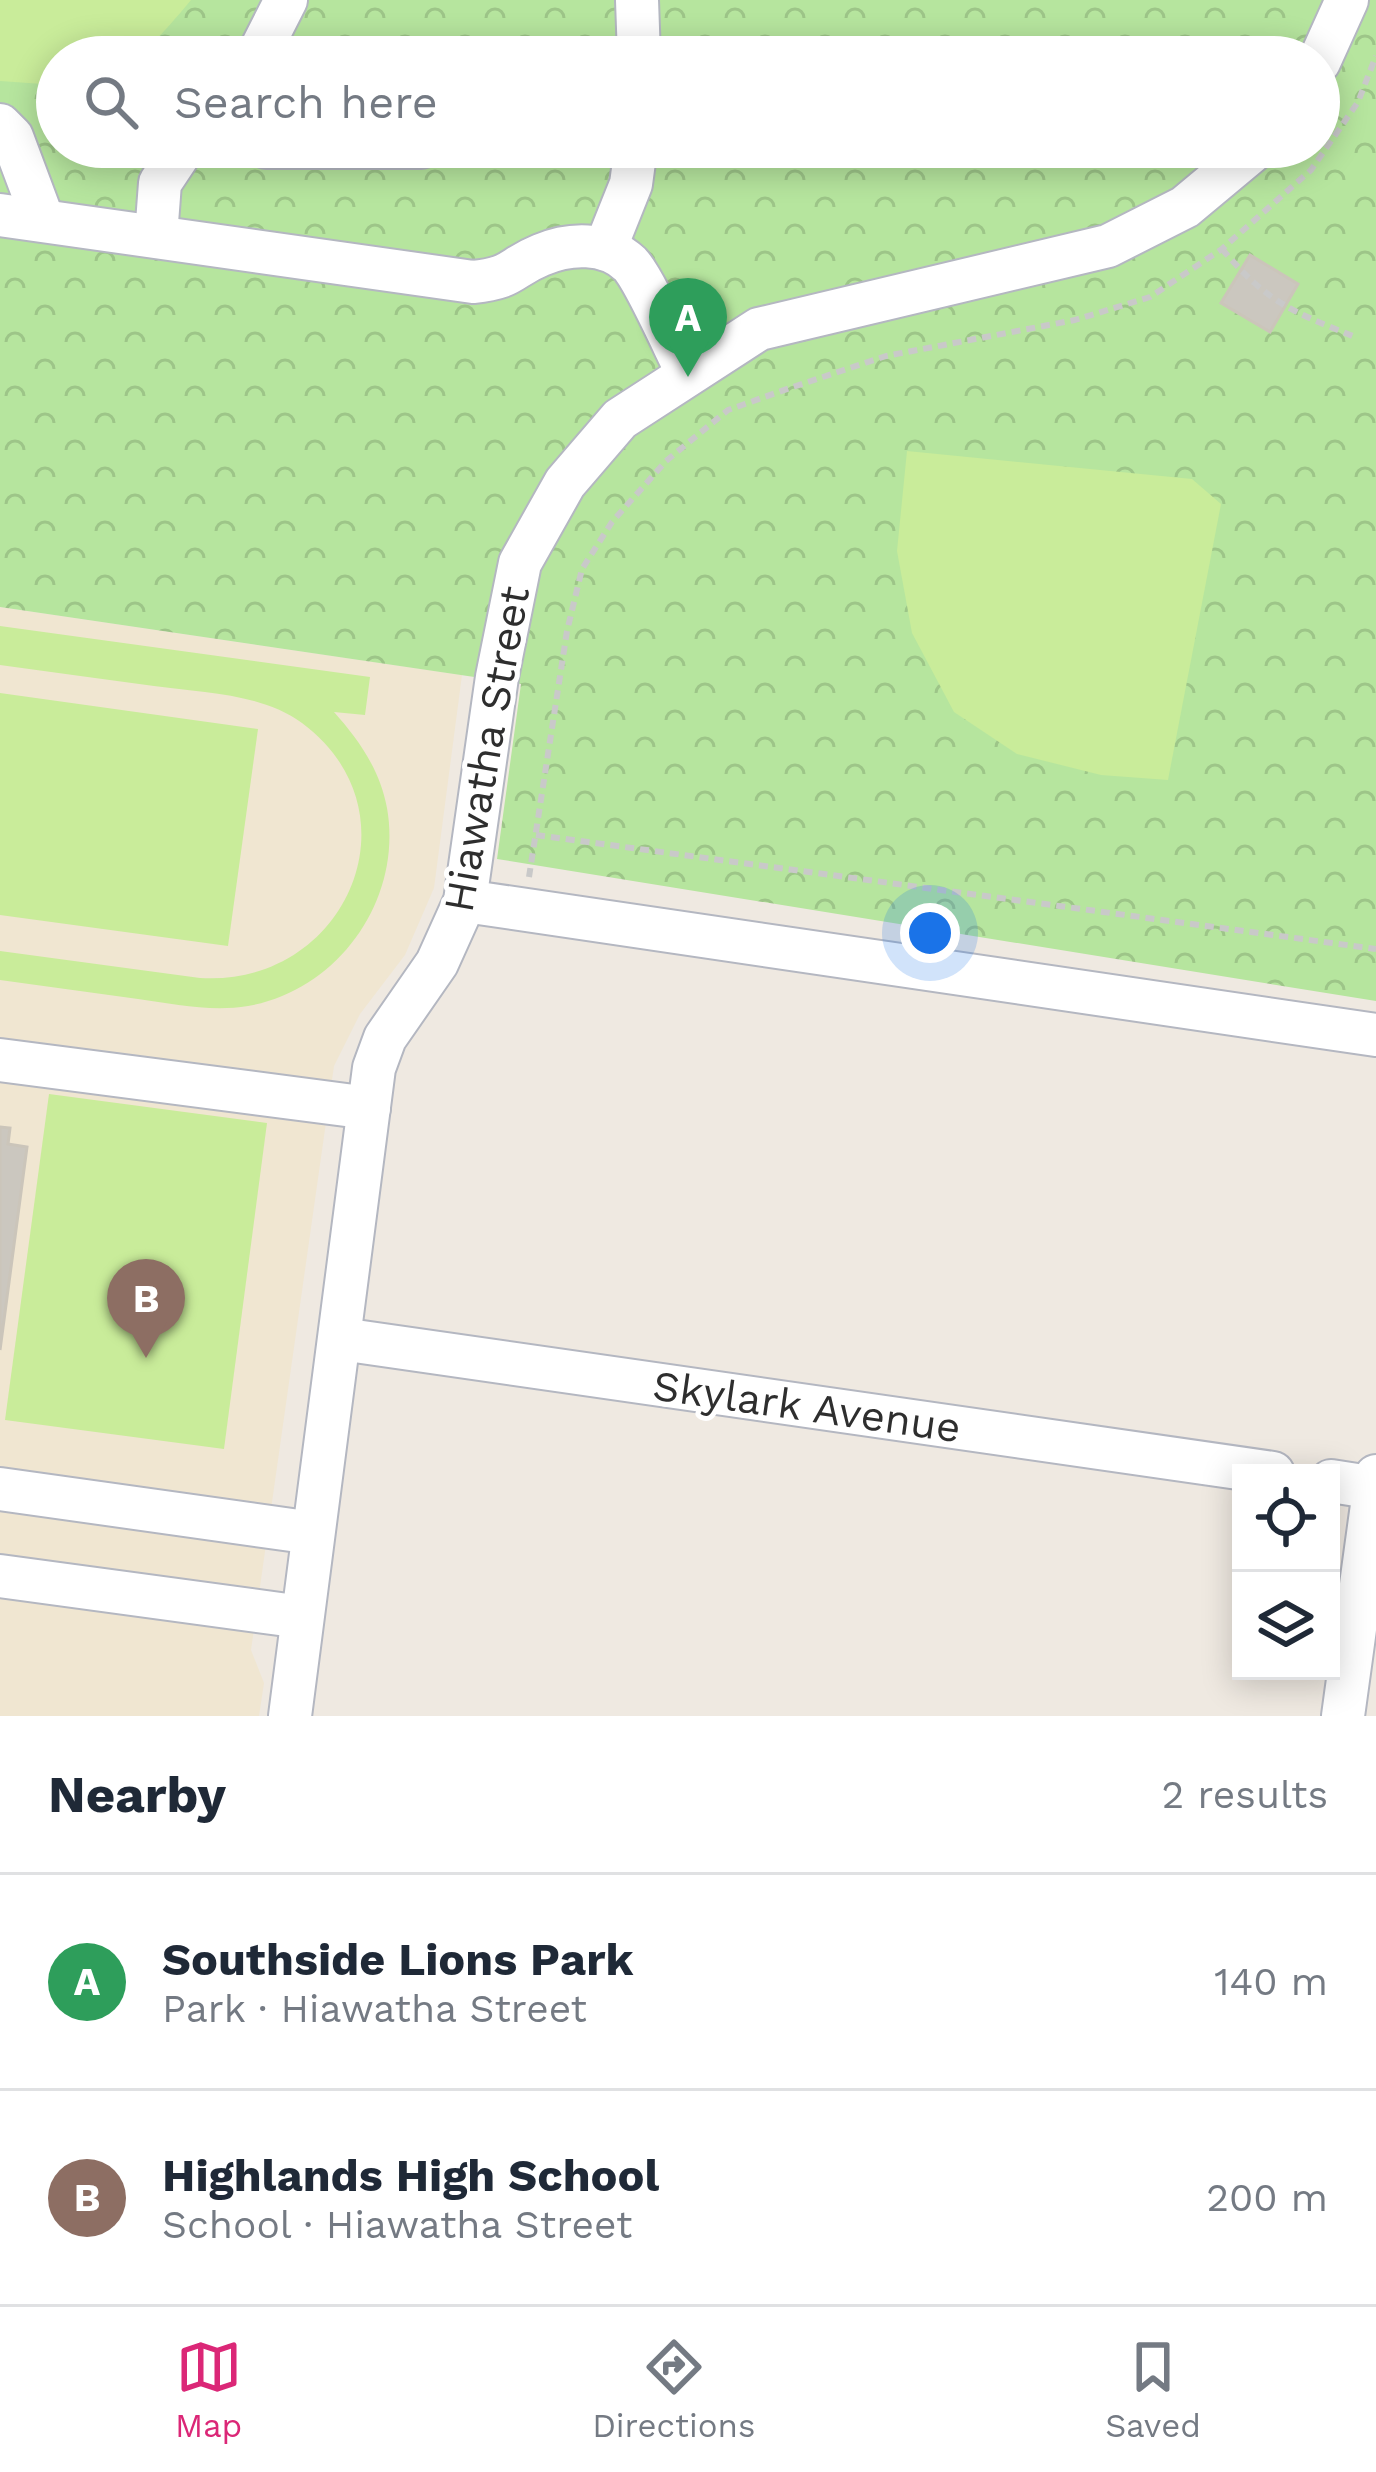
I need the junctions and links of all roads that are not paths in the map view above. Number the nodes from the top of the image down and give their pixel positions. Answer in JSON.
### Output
{"nodes":[{"id":1,"x":286,"y":0,"type":"edge"},
{"id":2,"x":637,"y":0,"type":"edge"},
{"id":3,"x":1347,"y":0,"type":"edge"},
{"id":4,"x":268,"y":36,"type":"edge"},
{"id":5,"x":638,"y":36,"type":"edge"},
{"id":6,"x":1331,"y":36,"type":"edge"},
{"id":7,"x":0,"y":125,"type":"edge"},
{"id":8,"x":170,"y":168,"type":"edge"},
{"id":9,"x":633,"y":168,"type":"edge"},
{"id":10,"x":1232,"y":168,"type":"edge"},
{"id":11,"x":0,"y":215,"type":"edge"},
{"id":12,"x":43,"y":220,"type":"junction"},
{"id":13,"x":156,"y":236,"type":"junction"},
{"id":14,"x":605,"y":249,"type":"junction"},
{"id":15,"x":687,"y":372,"type":"junction"},
{"id":16,"x":464,"y":901,"type":"junction"},
{"id":17,"x":1376,"y":1035,"type":"edge"},
{"id":18,"x":0,"y":1060,"type":"edge"},
{"id":19,"x":369,"y":1108,"type":"junction"},
{"id":20,"x":341,"y":1339,"type":"junction"},
{"id":21,"x":1232,"y":1467,"type":"edge"},
{"id":22,"x":1376,"y":1476,"type":"edge"},
{"id":23,"x":1340,"y":1482,"type":"edge"},
{"id":24,"x":1375,"y":1488,"type":"edge"},
{"id":25,"x":0,"y":1489,"type":"edge"},
{"id":26,"x":314,"y":1533,"type":"junction"},
{"id":27,"x":0,"y":1576,"type":"edge"},
{"id":28,"x":302,"y":1618,"type":"junction"},
{"id":29,"x":290,"y":1716,"type":"edge"},
{"id":30,"x":1343,"y":1716,"type":"edge"}],
"edges":[{"from":1,"to":4,"type":"street"},
{"from":2,"to":5,"type":"street"},
{"from":3,"to":6,"type":"street"},
{"from":7,"to":12,"type":"street"},
{"from":8,"to":13,"type":"street"},
{"from":9,"to":14,"type":"street"},
{"from":10,"to":15,"type":"street","name":"Hiawatha Street"},
{"from":11,"to":12,"type":"street"},
{"from":12,"to":13,"type":"street"},
{"from":13,"to":14,"type":"street"},
{"from":14,"to":15,"type":"street"},
{"from":15,"to":16,"type":"street","name":"Hiawatha Street"},
{"from":16,"to":17,"type":"street"},
{"from":16,"to":19,"type":"street","name":"Hiawatha Street"},
{"from":18,"to":19,"type":"street"},
{"from":19,"to":20,"type":"street","name":"Hiawatha Street"},
{"from":20,"to":21,"type":"street","name":"Skylark Avenue"},
{"from":20,"to":26,"type":"street","name":"Hiawatha Street"},
{"from":22,"to":24,"type":"street"},
{"from":23,"to":24,"type":"street"},
{"from":24,"to":30,"type":"street"},
{"from":25,"to":26,"type":"street"},
{"from":26,"to":28,"type":"street","name":"Hiawatha Street"},
{"from":27,"to":28,"type":"street"},
{"from":28,"to":29,"type":"street","name":"Hiawatha Street"}]}
